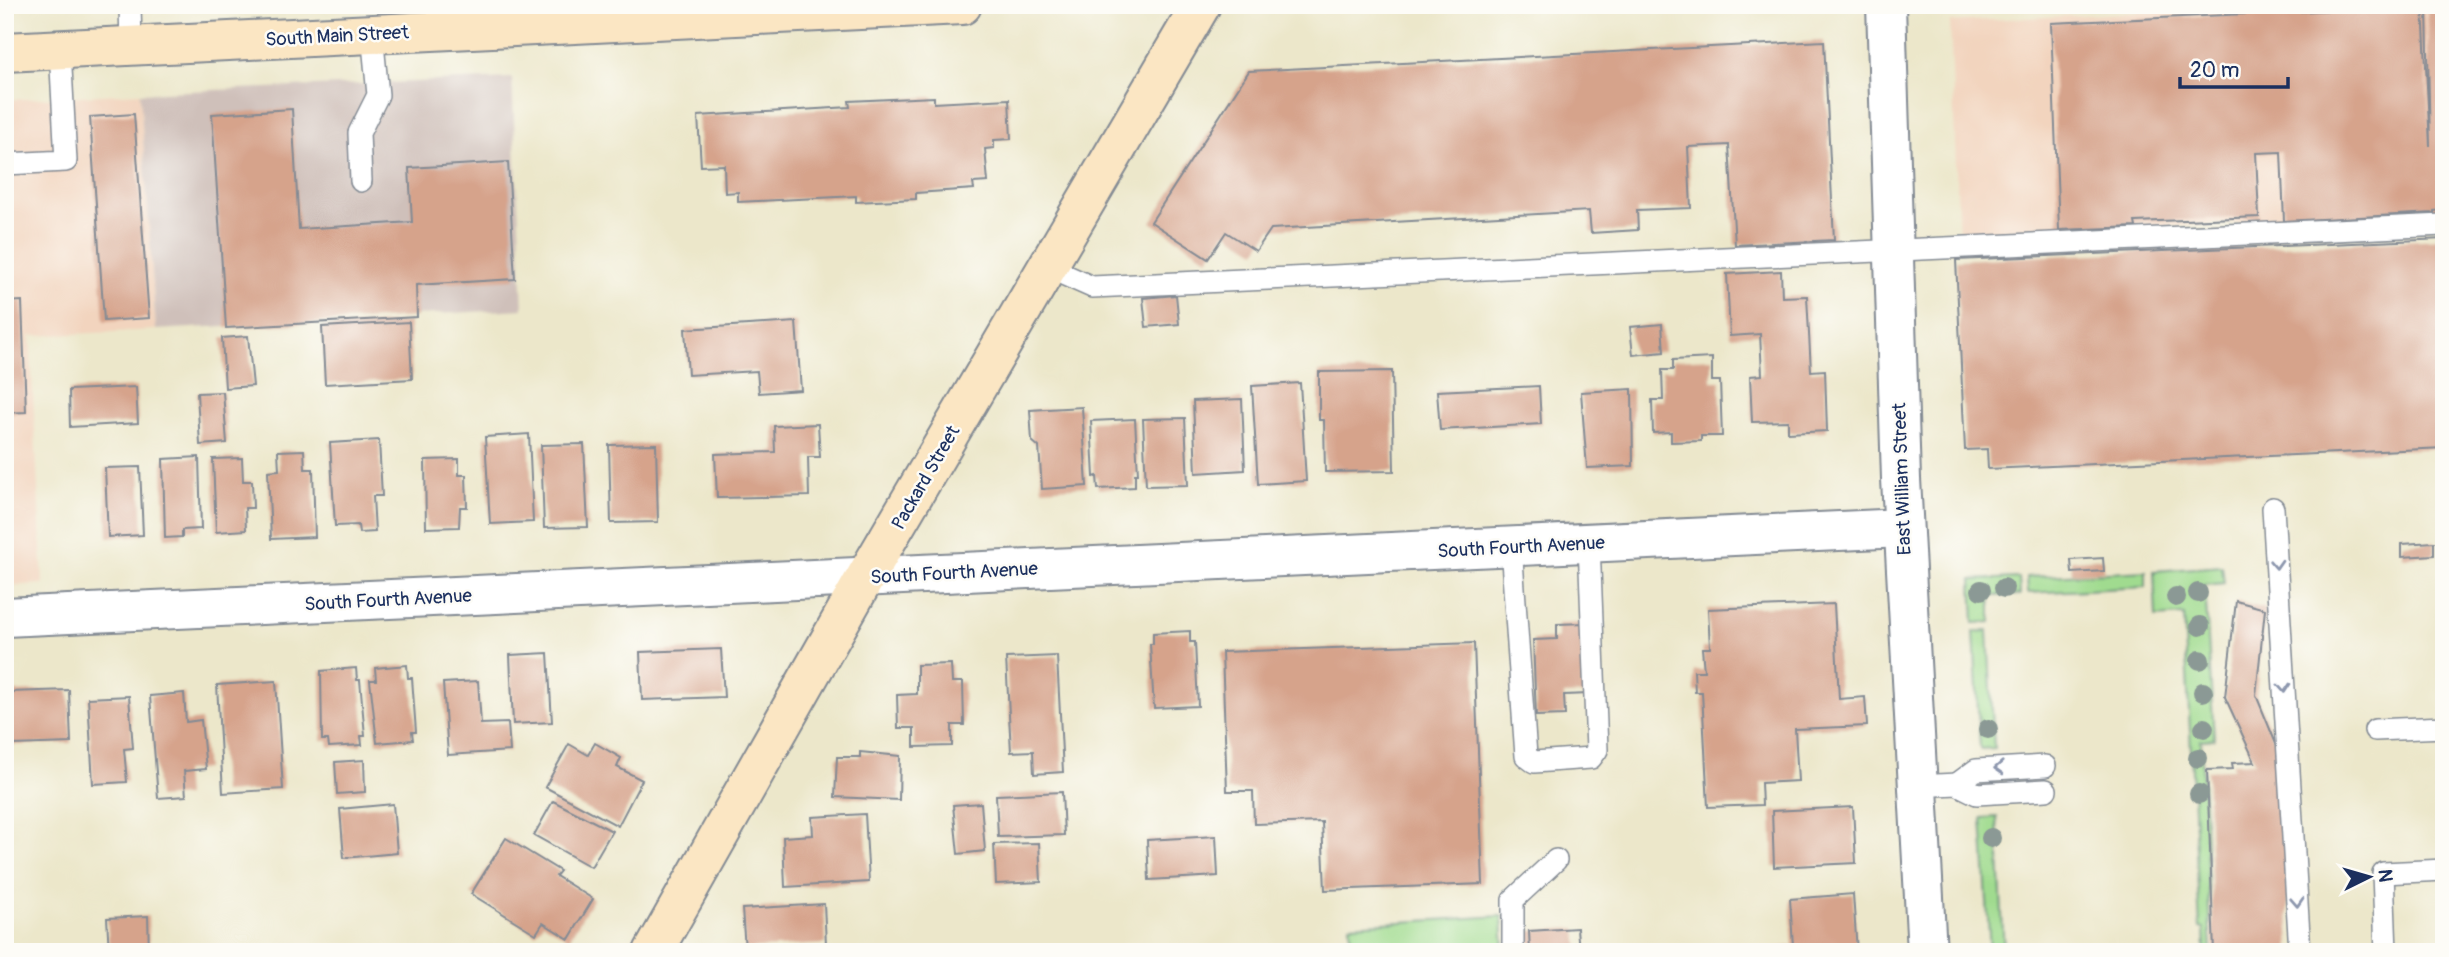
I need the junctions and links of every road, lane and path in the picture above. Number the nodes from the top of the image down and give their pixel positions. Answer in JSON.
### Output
{"nodes":[{"id":1,"x":130,"y":5,"type":"edge"},
{"id":2,"x":962,"y":5,"type":"edge"},
{"id":3,"x":1201,"y":5,"type":"edge"},
{"id":4,"x":1886,"y":5,"type":"edge"},
{"id":5,"x":686,"y":12,"type":"edge"},
{"id":6,"x":373,"y":33,"type":"junction"},
{"id":7,"x":131,"y":46,"type":"junction"},
{"id":8,"x":60,"y":49,"type":"junction"},
{"id":9,"x":5,"y":52,"type":"edge"},
{"id":10,"x":5,"y":164,"type":"edge"},
{"id":11,"x":361,"y":181,"type":"dead end"},
{"id":12,"x":2444,"y":225,"type":"edge"},
{"id":13,"x":1893,"y":251,"type":"junction"},
{"id":14,"x":1047,"y":267,"type":"junction"},
{"id":15,"x":2273,"y":509,"type":"dead end"},
{"id":16,"x":1903,"y":528,"type":"junction"},
{"id":17,"x":1589,"y":542,"type":"junction"},
{"id":18,"x":1511,"y":546,"type":"junction"},
{"id":19,"x":866,"y":576,"type":"junction"},
{"id":20,"x":5,"y":617,"type":"edge"},
{"id":21,"x":2444,"y":727,"type":"edge"},
{"id":22,"x":2375,"y":730,"type":"dead end"},
{"id":23,"x":2045,"y":766,"type":"dead end"},
{"id":24,"x":1957,"y":784,"type":"junction"},
{"id":25,"x":1917,"y":786,"type":"junction"},
{"id":26,"x":2046,"y":790,"type":"dead end"},
{"id":27,"x":1556,"y":860,"type":"dead end"},
{"id":28,"x":2444,"y":870,"type":"edge"},
{"id":29,"x":653,"y":952,"type":"edge"},
{"id":30,"x":1513,"y":952,"type":"edge"},
{"id":31,"x":1927,"y":952,"type":"edge"},
{"id":32,"x":2300,"y":952,"type":"edge"},
{"id":33,"x":2386,"y":952,"type":"edge"}],
"edges":[{"from":1,"to":7,"type":"lane"},
{"from":2,"to":5,"type":"main road","name":"South Main Street"},
{"from":3,"to":14,"type":"main road","name":"Packard Street"},
{"from":4,"to":13,"type":"street","name":"East William Street"},
{"from":5,"to":6,"type":"main road","name":"South Main Street"},
{"from":6,"to":7,"type":"main road","name":"South Main Street"},
{"from":6,"to":11,"type":"lane"},
{"from":7,"to":8,"type":"main road","name":"South Main Street"},
{"from":8,"to":9,"type":"main road","name":"South Main Street"},
{"from":8,"to":10,"type":"lane"},
{"from":12,"to":13,"type":"lane"},
{"from":13,"to":14,"type":"lane"},
{"from":13,"to":16,"type":"street","name":"East William Street"},
{"from":14,"to":19,"type":"main road","name":"Packard Street"},
{"from":15,"to":32,"type":"lane","one_way":true},
{"from":16,"to":17,"type":"street","name":"South Fourth Avenue"},
{"from":16,"to":25,"type":"street","name":"East William Street"},
{"from":17,"to":18,"type":"street","name":"South Fourth Avenue"},
{"from":17,"to":18,"type":"lane"},
{"from":18,"to":19,"type":"street","name":"South Fourth Avenue"},
{"from":19,"to":20,"type":"street","name":"South Fourth Avenue"},
{"from":19,"to":29,"type":"main road","name":"Packard Street"},
{"from":21,"to":22,"type":"lane"},
{"from":23,"to":24,"type":"lane","one_way":true},
{"from":24,"to":25,"type":"lane"},
{"from":24,"to":26,"type":"lane"},
{"from":25,"to":31,"type":"street","name":"East William Street"},
{"from":27,"to":30,"type":"lane"},
{"from":28,"to":33,"type":"lane"}]}
